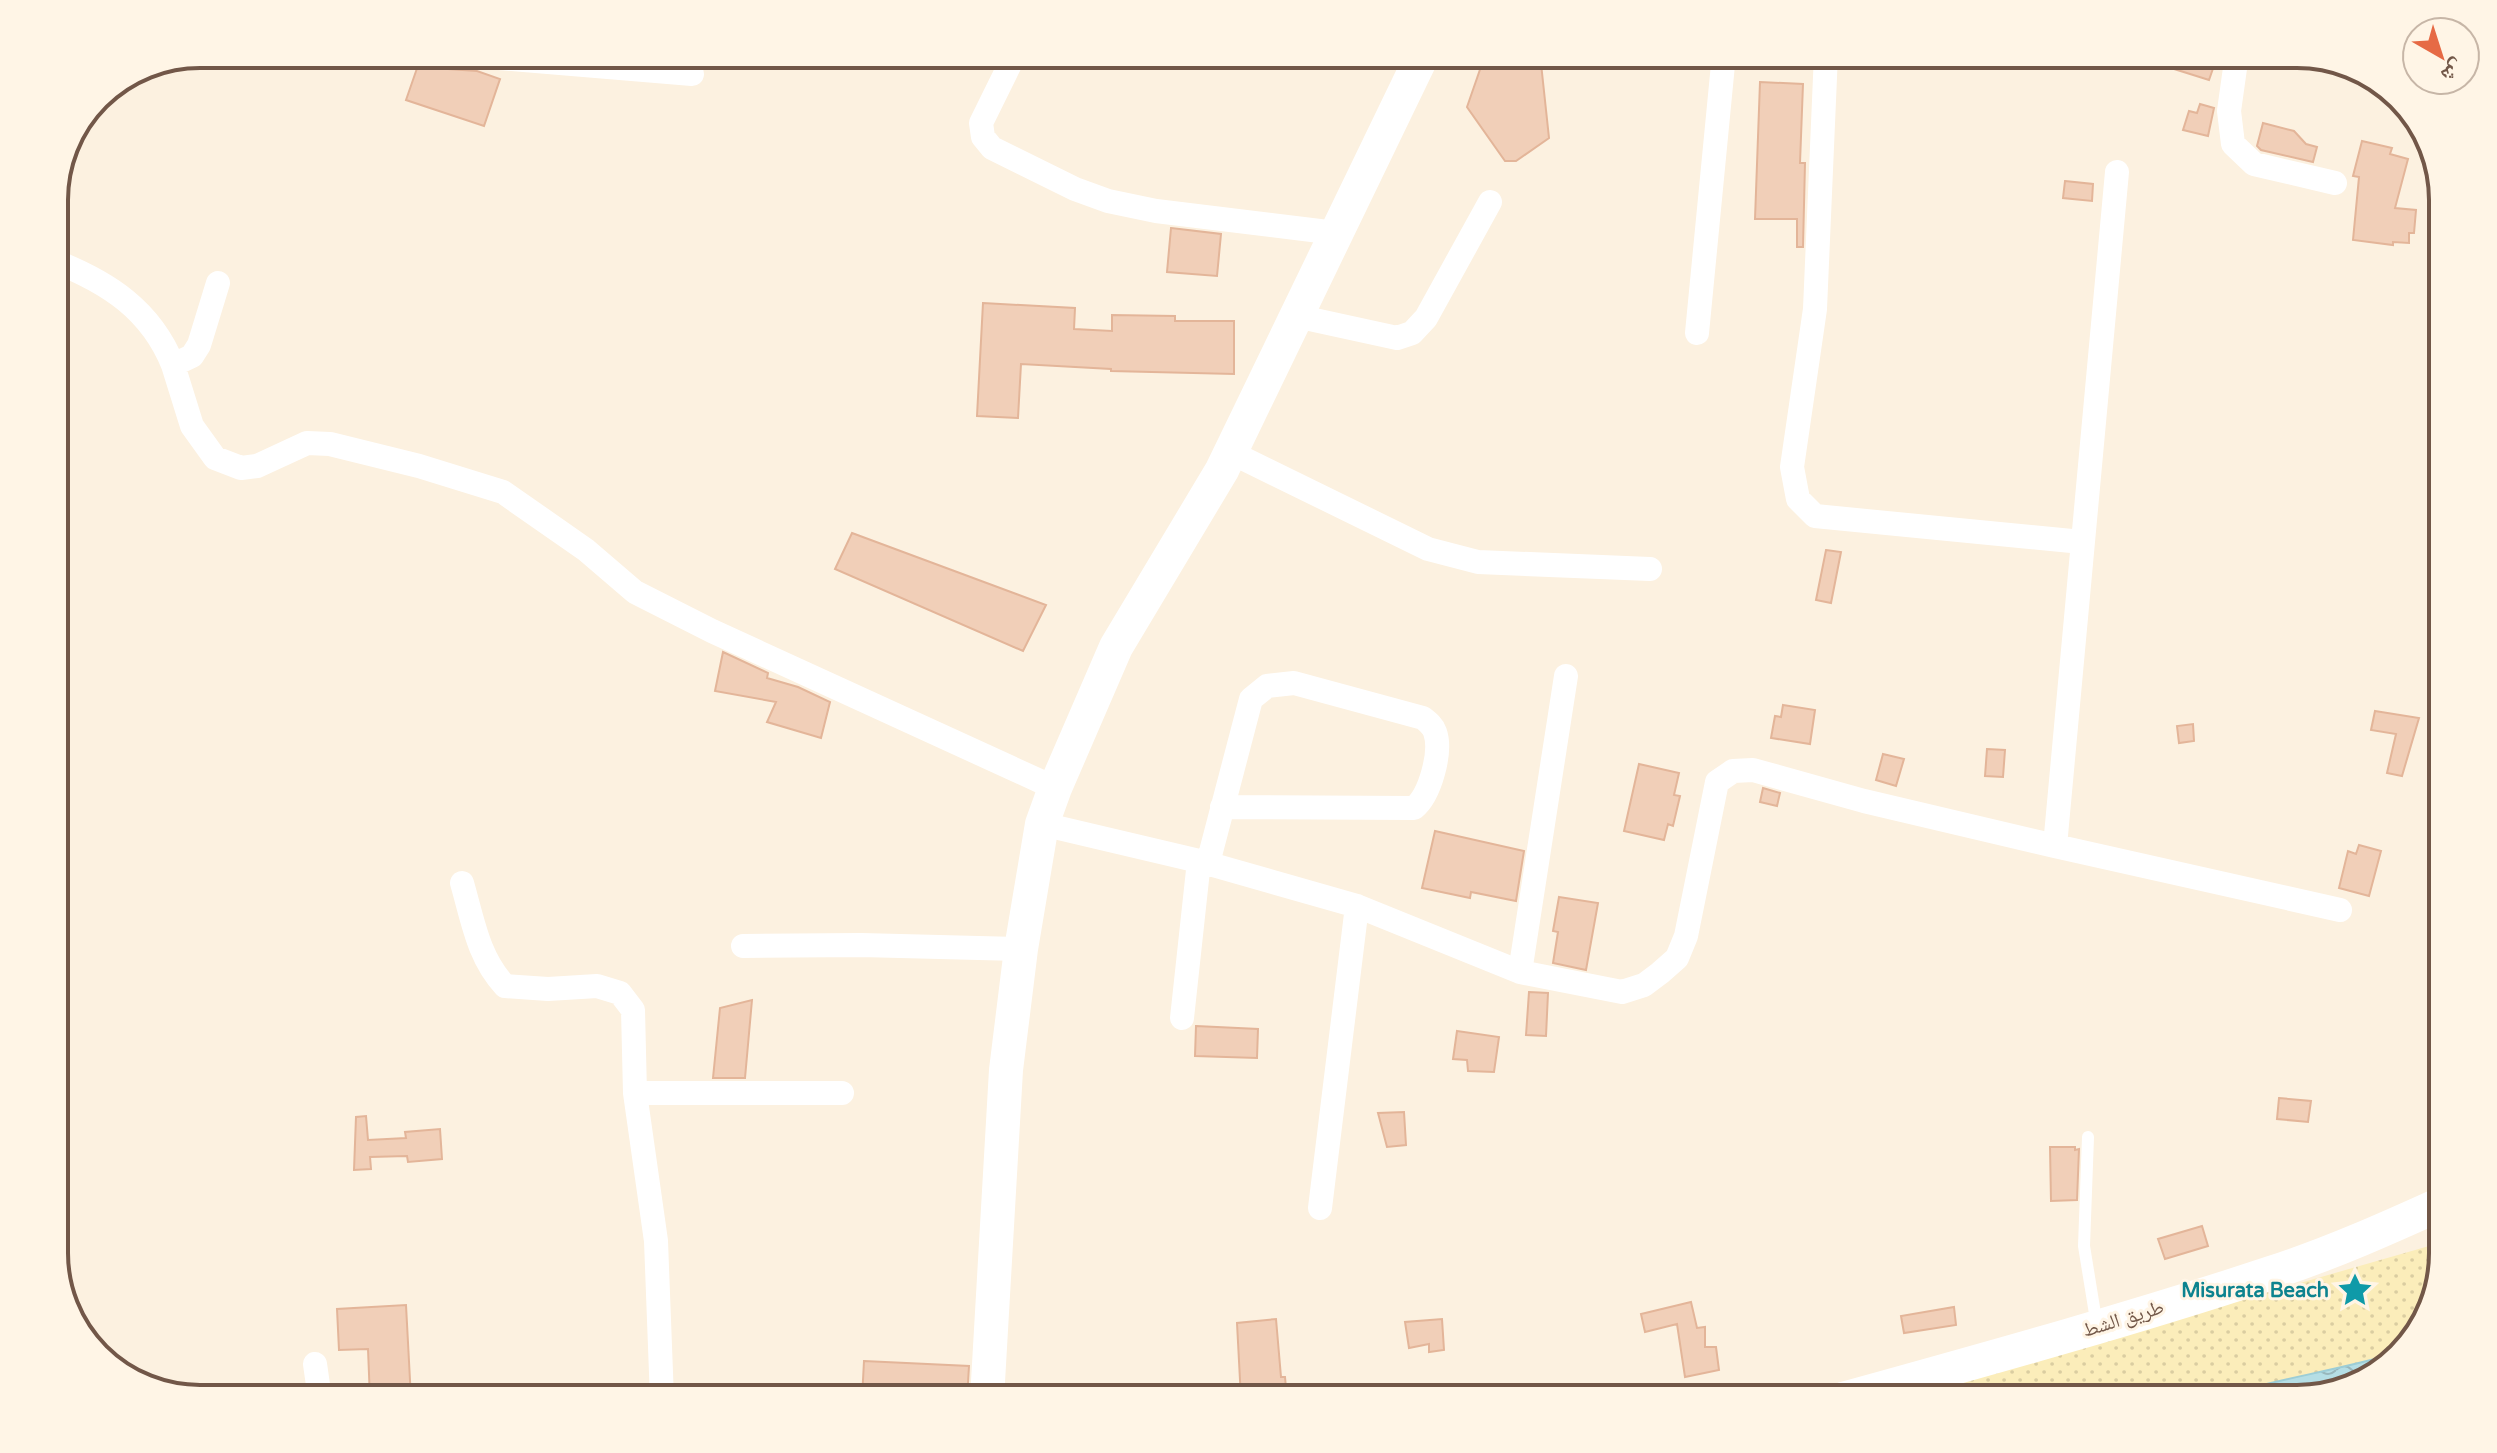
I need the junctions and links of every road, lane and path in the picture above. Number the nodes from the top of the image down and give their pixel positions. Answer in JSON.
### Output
{"nodes":[{"id":1,"x":619,"y":68,"type":"edge"},
{"id":2,"x":1008,"y":68,"type":"edge"},
{"id":3,"x":1416,"y":68,"type":"edge"},
{"id":4,"x":1723,"y":68,"type":"edge"},
{"id":5,"x":1825,"y":68,"type":"edge"},
{"id":6,"x":2235,"y":68,"type":"edge"},
{"id":7,"x":692,"y":74,"type":"dead end"},
{"id":8,"x":2117,"y":172,"type":"dead end"},
{"id":9,"x":2335,"y":183,"type":"dead end"},
{"id":10,"x":1490,"y":202,"type":"dead end"},
{"id":11,"x":1336,"y":233,"type":"junction"},
{"id":12,"x":68,"y":267,"type":"edge"},
{"id":13,"x":218,"y":283,"type":"dead end"},
{"id":14,"x":1296,"y":316,"type":"junction"},
{"id":15,"x":1697,"y":333,"type":"dead end"},
{"id":16,"x":173,"y":365,"type":"junction"},
{"id":17,"x":1230,"y":452,"type":"junction"},
{"id":18,"x":2082,"y":542,"type":"junction"},
{"id":19,"x":1650,"y":569,"type":"dead end"},
{"id":20,"x":1566,"y":676,"type":"dead end"},
{"id":21,"x":1055,"y":788,"type":"junction"},
{"id":22,"x":1222,"y":807,"type":"junction"},
{"id":23,"x":1042,"y":824,"type":"junction"},
{"id":24,"x":2055,"y":846,"type":"junction"},
{"id":25,"x":1204,"y":862,"type":"junction"},
{"id":26,"x":462,"y":883,"type":"dead end"},
{"id":27,"x":1357,"y":906,"type":"junction"},
{"id":28,"x":2340,"y":910,"type":"dead end"},
{"id":29,"x":743,"y":946,"type":"dead end"},
{"id":30,"x":1021,"y":949,"type":"junction"},
{"id":31,"x":1520,"y":972,"type":"junction"},
{"id":32,"x":1182,"y":1018,"type":"dead end"},
{"id":33,"x":635,"y":1093,"type":"junction"},
{"id":34,"x":842,"y":1093,"type":"dead end"},
{"id":35,"x":2088,"y":1137,"type":"dead end"},
{"id":36,"x":1320,"y":1208,"type":"dead end"},
{"id":37,"x":2429,"y":1209,"type":"edge"},
{"id":38,"x":2097,"y":1326,"type":"junction"},
{"id":39,"x":315,"y":1364,"type":"dead end"},
{"id":40,"x":318,"y":1385,"type":"edge"},
{"id":41,"x":661,"y":1385,"type":"edge"},
{"id":42,"x":988,"y":1385,"type":"edge"},
{"id":43,"x":1892,"y":1385,"type":"edge"}],
"edges":[{"from":1,"to":7,"type":"street"},
{"from":2,"to":11,"type":"street"},
{"from":3,"to":11,"type":"street"},
{"from":4,"to":15,"type":"street"},
{"from":5,"to":18,"type":"street"},
{"from":6,"to":9,"type":"street"},
{"from":8,"to":18,"type":"street"},
{"from":10,"to":14,"type":"street"},
{"from":11,"to":14,"type":"street"},
{"from":12,"to":16,"type":"street"},
{"from":13,"to":16,"type":"street"},
{"from":14,"to":17,"type":"street"},
{"from":16,"to":21,"type":"street"},
{"from":17,"to":19,"type":"street"},
{"from":17,"to":21,"type":"street"},
{"from":18,"to":24,"type":"street"},
{"from":20,"to":31,"type":"street"},
{"from":21,"to":23,"type":"street"},
{"from":22,"to":22,"type":"street"},
{"from":22,"to":25,"type":"street"},
{"from":23,"to":25,"type":"street"},
{"from":23,"to":30,"type":"street"},
{"from":24,"to":28,"type":"street"},
{"from":24,"to":31,"type":"street"},
{"from":25,"to":27,"type":"street"},
{"from":25,"to":32,"type":"street"},
{"from":26,"to":33,"type":"street"},
{"from":27,"to":31,"type":"street"},
{"from":27,"to":36,"type":"street"},
{"from":29,"to":30,"type":"street"},
{"from":30,"to":42,"type":"street"},
{"from":33,"to":34,"type":"street"},
{"from":33,"to":41,"type":"street"},
{"from":35,"to":38,"type":"lane"},
{"from":37,"to":38,"type":"street","name":"طريق الشط"},
{"from":38,"to":43,"type":"street","name":"طريق الشط"},
{"from":39,"to":40,"type":"street"}]}
